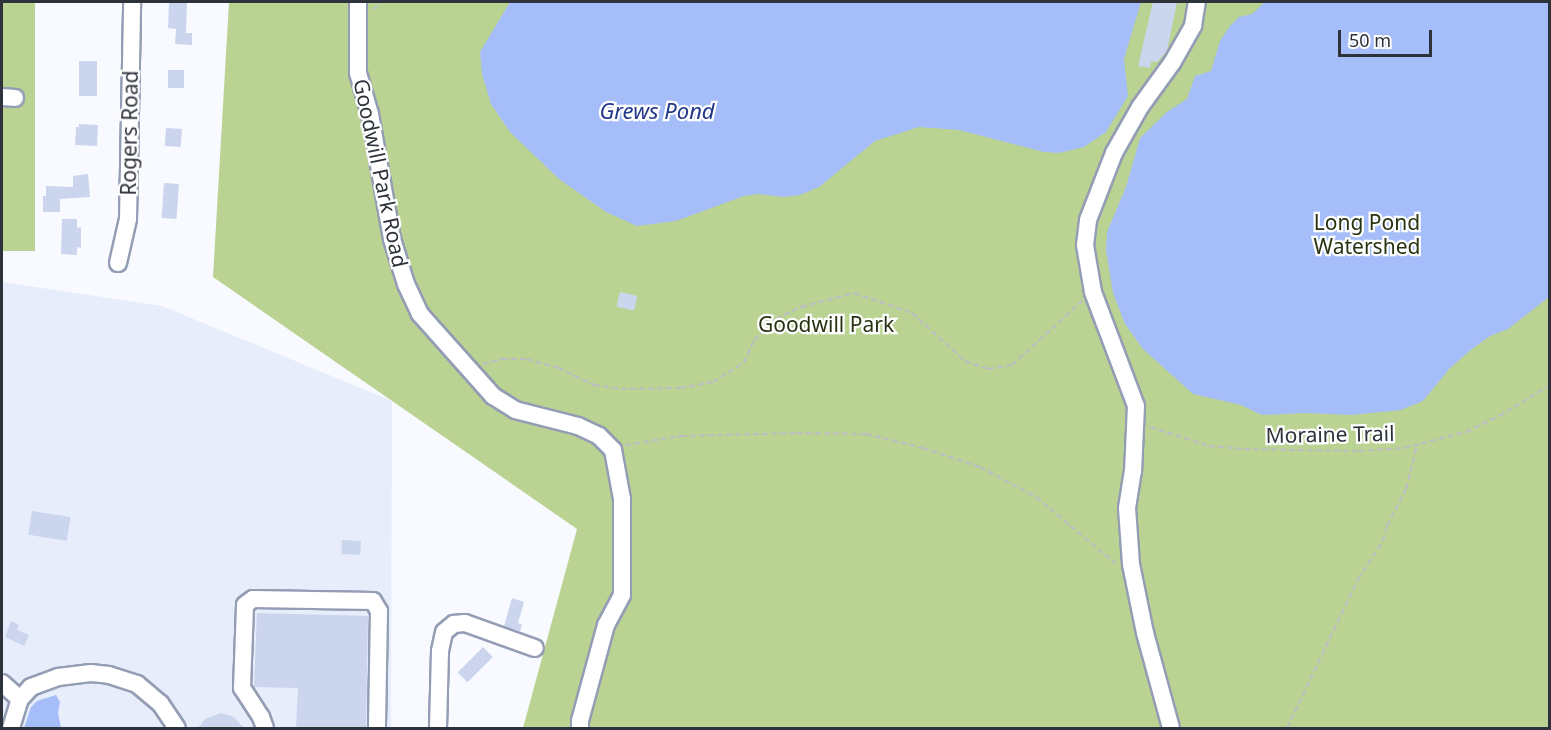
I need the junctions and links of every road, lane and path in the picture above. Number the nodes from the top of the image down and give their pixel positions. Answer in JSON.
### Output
{"nodes":[{"id":1,"x":132,"y":2,"type":"edge"},
{"id":2,"x":358,"y":2,"type":"edge"},
{"id":3,"x":1197,"y":2,"type":"edge"},
{"id":4,"x":118,"y":263,"type":"dead end"},
{"id":5,"x":1093,"y":292,"type":"junction"},
{"id":6,"x":467,"y":368,"type":"junction"},
{"id":7,"x":1550,"y":385,"type":"edge"},
{"id":8,"x":1136,"y":422,"type":"junction"},
{"id":9,"x":1417,"y":445,"type":"junction"},
{"id":10,"x":613,"y":450,"type":"junction"},
{"id":11,"x":1134,"y":580,"type":"junction"},
{"id":12,"x":535,"y":648,"type":"dead end"},
{"id":13,"x":2,"y":683,"type":"edge"},
{"id":14,"x":20,"y":699,"type":"junction"},
{"id":15,"x":11,"y":729,"type":"edge"},
{"id":16,"x":177,"y":729,"type":"edge"},
{"id":17,"x":265,"y":729,"type":"edge"},
{"id":18,"x":377,"y":729,"type":"edge"},
{"id":19,"x":438,"y":729,"type":"edge"},
{"id":20,"x":580,"y":729,"type":"edge"},
{"id":21,"x":1171,"y":729,"type":"edge"},
{"id":22,"x":1287,"y":729,"type":"edge"}],
"edges":[{"from":1,"to":4,"type":"street","name":"Rogers Road"},
{"from":2,"to":6,"type":"street","name":"Goodwill Park Road"},
{"from":3,"to":5,"type":"street"},
{"from":5,"to":6,"type":"path"},
{"from":5,"to":8,"type":"street"},
{"from":6,"to":10,"type":"street","name":"Goodwill Park Road"},
{"from":7,"to":9,"type":"path","name":"Moraine Trail"},
{"from":8,"to":9,"type":"path","name":"Moraine Trail"},
{"from":8,"to":11,"type":"street"},
{"from":9,"to":22,"type":"path"},
{"from":10,"to":11,"type":"path"},
{"from":10,"to":20,"type":"street"},
{"from":11,"to":21,"type":"street"},
{"from":12,"to":19,"type":"street"},
{"from":13,"to":14,"type":"street"},
{"from":14,"to":15,"type":"street"},
{"from":14,"to":16,"type":"street"},
{"from":17,"to":18,"type":"street"}]}
